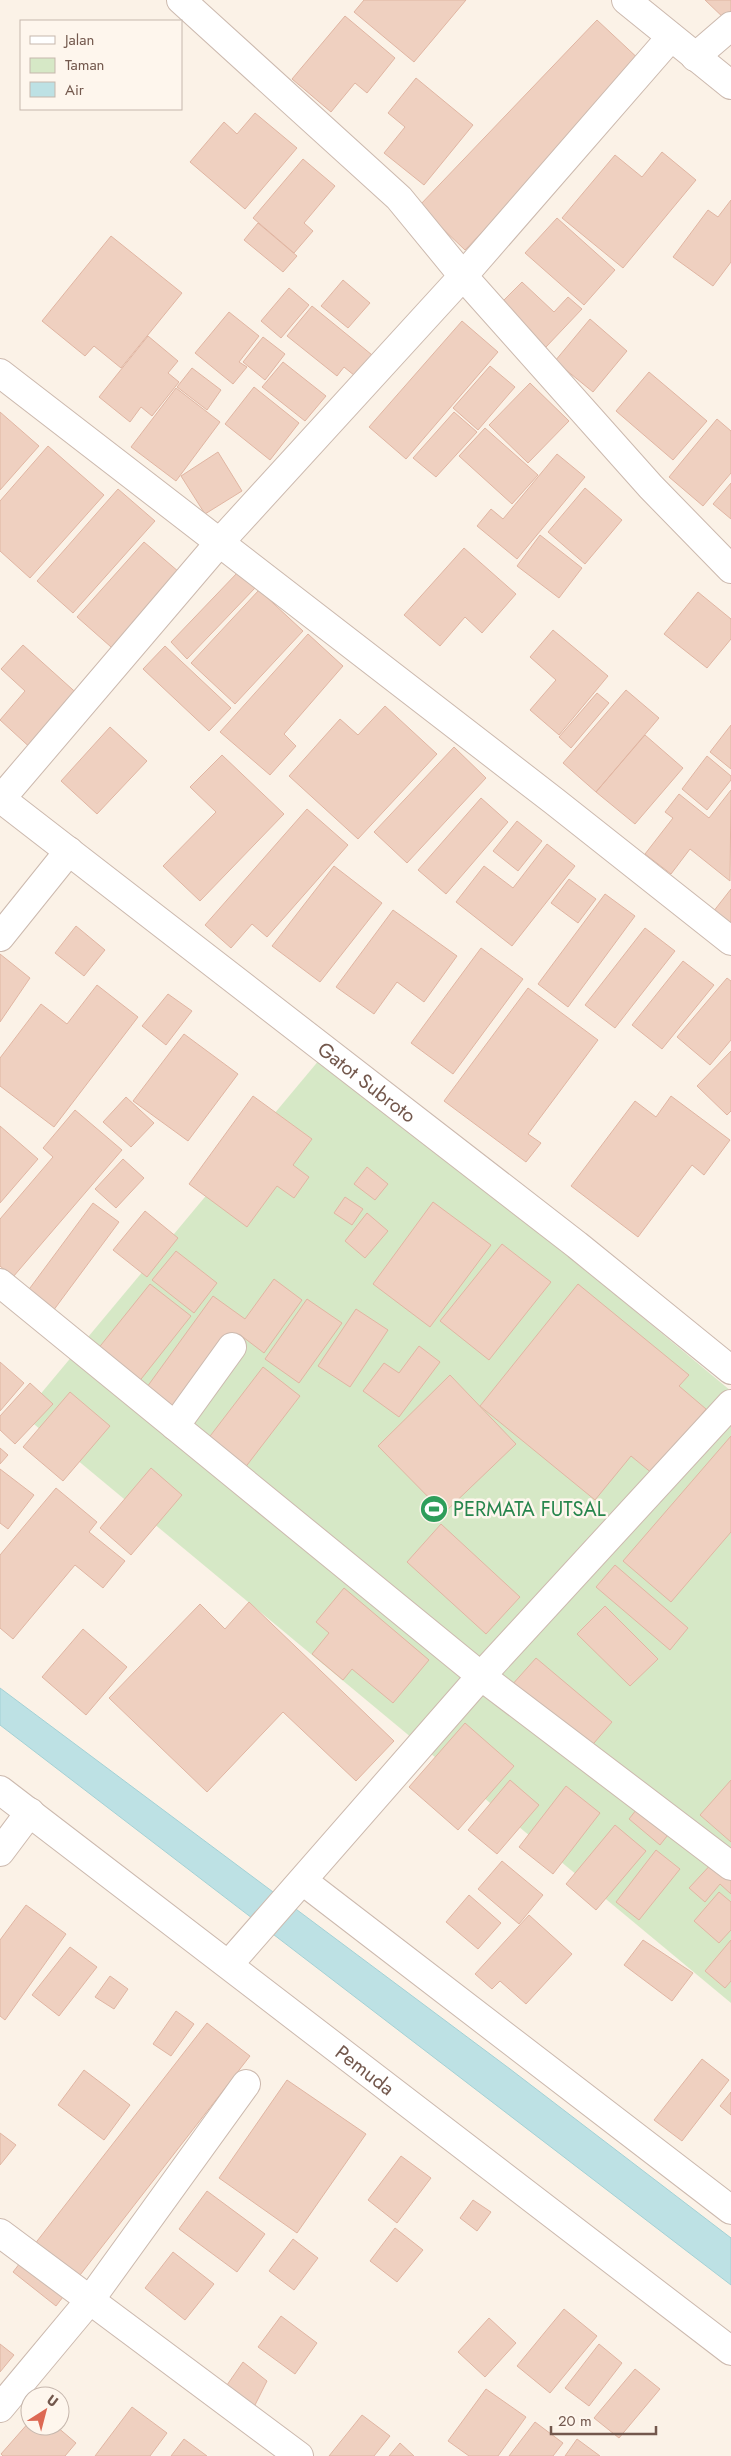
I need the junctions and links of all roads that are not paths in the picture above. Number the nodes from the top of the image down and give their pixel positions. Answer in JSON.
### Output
{"nodes":[{"id":1,"x":181,"y":0,"type":"edge"},
{"id":2,"x":626,"y":0,"type":"edge"},
{"id":3,"x":731,"y":26,"type":"edge"},
{"id":4,"x":671,"y":37,"type":"junction"},
{"id":5,"x":695,"y":57,"type":"junction"},
{"id":6,"x":731,"y":85,"type":"edge"},
{"id":7,"x":463,"y":276,"type":"junction"},
{"id":8,"x":0,"y":373,"type":"edge"},
{"id":9,"x":219,"y":543,"type":"junction"},
{"id":10,"x":731,"y":569,"type":"edge"},
{"id":11,"x":0,"y":799,"type":"edge"},
{"id":12,"x":68,"y":851,"type":"junction"},
{"id":13,"x":0,"y":937,"type":"edge"},
{"id":14,"x":731,"y":941,"type":"edge"},
{"id":15,"x":0,"y":1283,"type":"edge"},
{"id":16,"x":232,"y":1347,"type":"dead end"},
{"id":17,"x":731,"y":1370,"type":"edge"},
{"id":18,"x":731,"y":1404,"type":"edge"},
{"id":19,"x":175,"y":1426,"type":"junction"},
{"id":20,"x":481,"y":1676,"type":"junction"},
{"id":21,"x":0,"y":1790,"type":"edge"},
{"id":22,"x":30,"y":1812,"type":"junction"},
{"id":23,"x":0,"y":1852,"type":"edge"},
{"id":24,"x":731,"y":1866,"type":"edge"},
{"id":25,"x":295,"y":1890,"type":"junction"},
{"id":26,"x":229,"y":1964,"type":"junction"},
{"id":27,"x":246,"y":2084,"type":"dead end"},
{"id":28,"x":731,"y":2210,"type":"edge"},
{"id":29,"x":0,"y":2233,"type":"edge"},
{"id":30,"x":90,"y":2300,"type":"junction"},
{"id":31,"x":731,"y":2351,"type":"edge"},
{"id":32,"x":0,"y":2408,"type":"edge"},
{"id":33,"x":299,"y":2456,"type":"edge"}],
"edges":[{"from":1,"to":7,"type":"street"},
{"from":2,"to":4,"type":"street"},
{"from":3,"to":5,"type":"street"},
{"from":4,"to":5,"type":"street"},
{"from":4,"to":7,"type":"street"},
{"from":5,"to":6,"type":"street"},
{"from":7,"to":9,"type":"street"},
{"from":7,"to":10,"type":"street"},
{"from":8,"to":9,"type":"street"},
{"from":9,"to":11,"type":"street"},
{"from":9,"to":14,"type":"street"},
{"from":11,"to":12,"type":"street","name":"Gatot Subroto"},
{"from":12,"to":13,"type":"street"},
{"from":12,"to":17,"type":"street","name":"Gatot Subroto"},
{"from":15,"to":19,"type":"street"},
{"from":16,"to":19,"type":"street"},
{"from":18,"to":20,"type":"street"},
{"from":19,"to":20,"type":"street"},
{"from":20,"to":24,"type":"street"},
{"from":20,"to":25,"type":"street"},
{"from":21,"to":22,"type":"street","name":"Pemuda"},
{"from":22,"to":23,"type":"street"},
{"from":22,"to":26,"type":"street","name":"Pemuda"},
{"from":25,"to":26,"type":"street"},
{"from":25,"to":28,"type":"street"},
{"from":26,"to":31,"type":"street","name":"Pemuda"},
{"from":27,"to":30,"type":"street"},
{"from":29,"to":30,"type":"street"},
{"from":30,"to":32,"type":"street"},
{"from":30,"to":33,"type":"street"}]}
